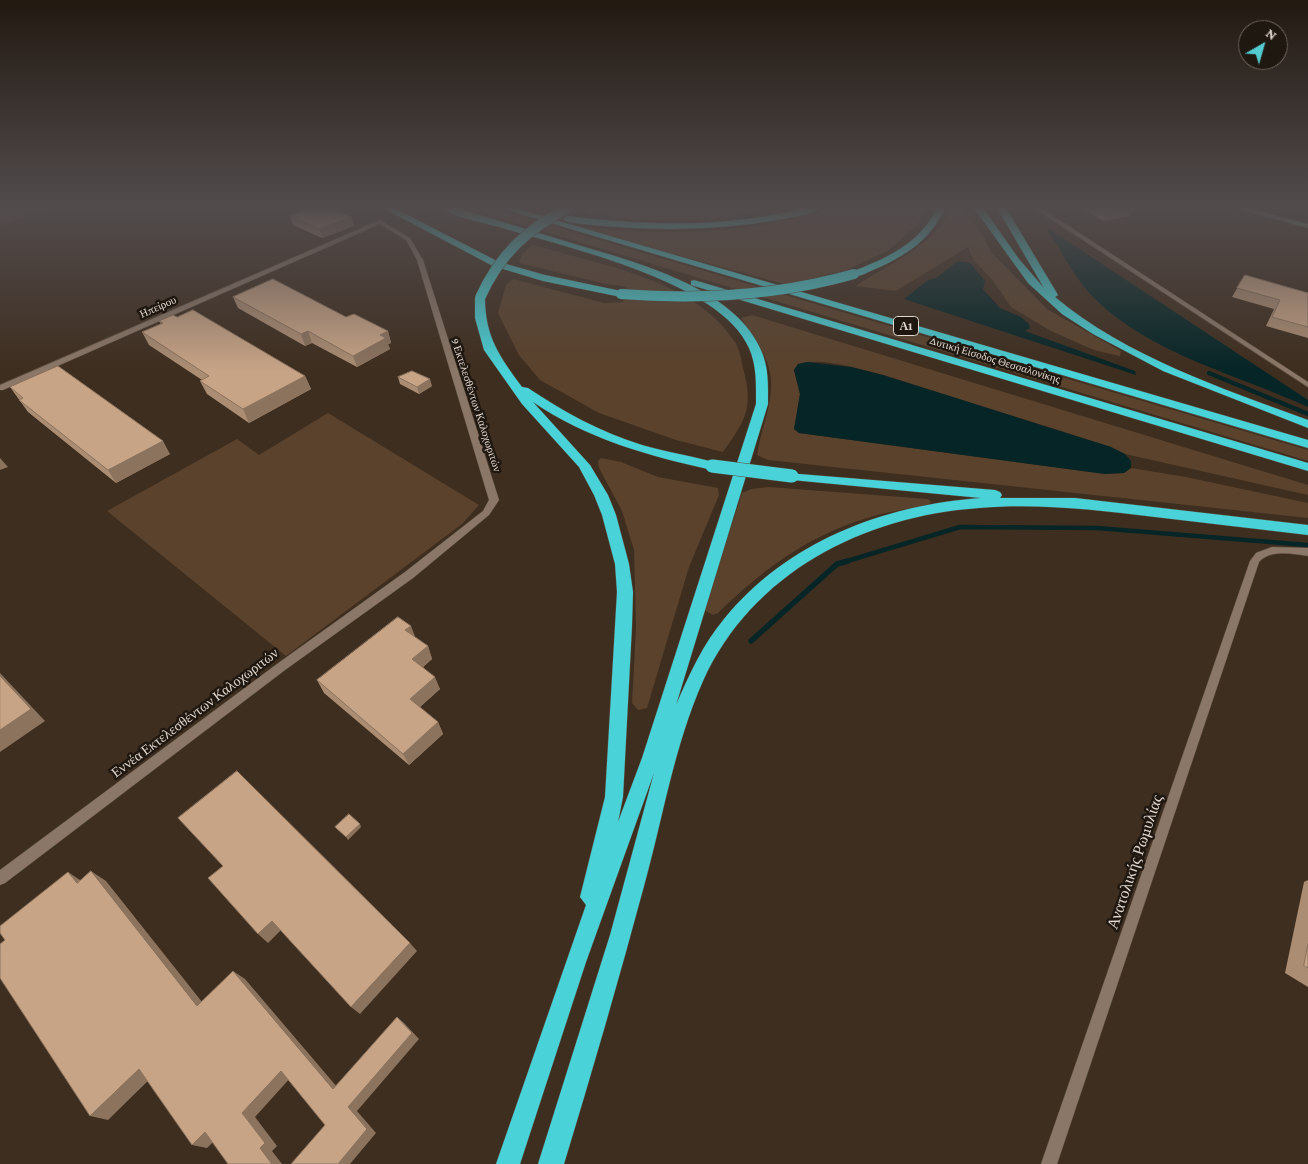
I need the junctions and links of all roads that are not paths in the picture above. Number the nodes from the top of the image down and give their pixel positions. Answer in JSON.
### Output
{"nodes":[{"id":1,"x":288,"y":262,"type":"edge"},
{"id":2,"x":421,"y":262,"type":"edge"},
{"id":3,"x":493,"y":262,"type":"edge"},
{"id":4,"x":498,"y":262,"type":"edge"},
{"id":5,"x":624,"y":262,"type":"edge"},
{"id":6,"x":625,"y":262,"type":"edge"},
{"id":7,"x":689,"y":262,"type":"edge"},
{"id":8,"x":881,"y":262,"type":"edge"},
{"id":9,"x":1017,"y":262,"type":"edge"},
{"id":10,"x":1033,"y":262,"type":"edge"},
{"id":11,"x":1120,"y":262,"type":"edge"},
{"id":12,"x":1060,"y":307,"type":"junction"},
{"id":13,"x":515,"y":383,"type":"junction"},
{"id":14,"x":1308,"y":385,"type":"edge"},
{"id":15,"x":0,"y":388,"type":"edge"},
{"id":16,"x":1308,"y":424,"type":"edge"},
{"id":17,"x":1308,"y":444,"type":"edge"},
{"id":18,"x":1308,"y":467,"type":"edge"},
{"id":19,"x":1084,"y":504,"type":"junction"},
{"id":20,"x":1308,"y":530,"type":"edge"},
{"id":21,"x":1308,"y":552,"type":"edge"},
{"id":22,"x":409,"y":575,"type":"joint"},
{"id":23,"x":0,"y":878,"type":"edge"},
{"id":24,"x":575,"y":962,"type":"junction"},
{"id":25,"x":508,"y":1164,"type":"edge"},
{"id":26,"x":551,"y":1164,"type":"edge"},
{"id":27,"x":1049,"y":1164,"type":"edge"}],
"edges":[{"from":1,"to":15,"type":"street","name":"Ηπείρου"},
{"from":2,"to":22,"type":"street","name":"9 Εκτελεσθέντων Καλοχωριτών"},
{"from":3,"to":8,"type":"highway","bridge":true},
{"from":4,"to":13,"type":"highway","bridge":true},
{"from":5,"to":24,"type":"highway"},
{"from":6,"to":18,"type":"highway","name":"Δυτική Είσοδος Θεσσαλονίκης","number":"Α1"},
{"from":7,"to":17,"type":"highway","name":"Δυτική Είσοδος Θεσσαλονίκης","number":"Α1"},
{"from":9,"to":12,"type":"highway"},
{"from":10,"to":12,"type":"highway"},
{"from":11,"to":14,"type":"street"},
{"from":12,"to":16,"type":"highway"},
{"from":13,"to":19,"type":"highway","bridge":true},
{"from":13,"to":24,"type":"highway"},
{"from":19,"to":20,"type":"highway"},
{"from":19,"to":26,"type":"highway"},
{"from":21,"to":27,"type":"street","name":"Ανατολικής Ρωμυλίας"},
{"from":22,"to":23,"type":"street","name":"Εννέα Εκτελεσθέντων Καλοχωριτών"},
{"from":24,"to":25,"type":"highway"}]}
